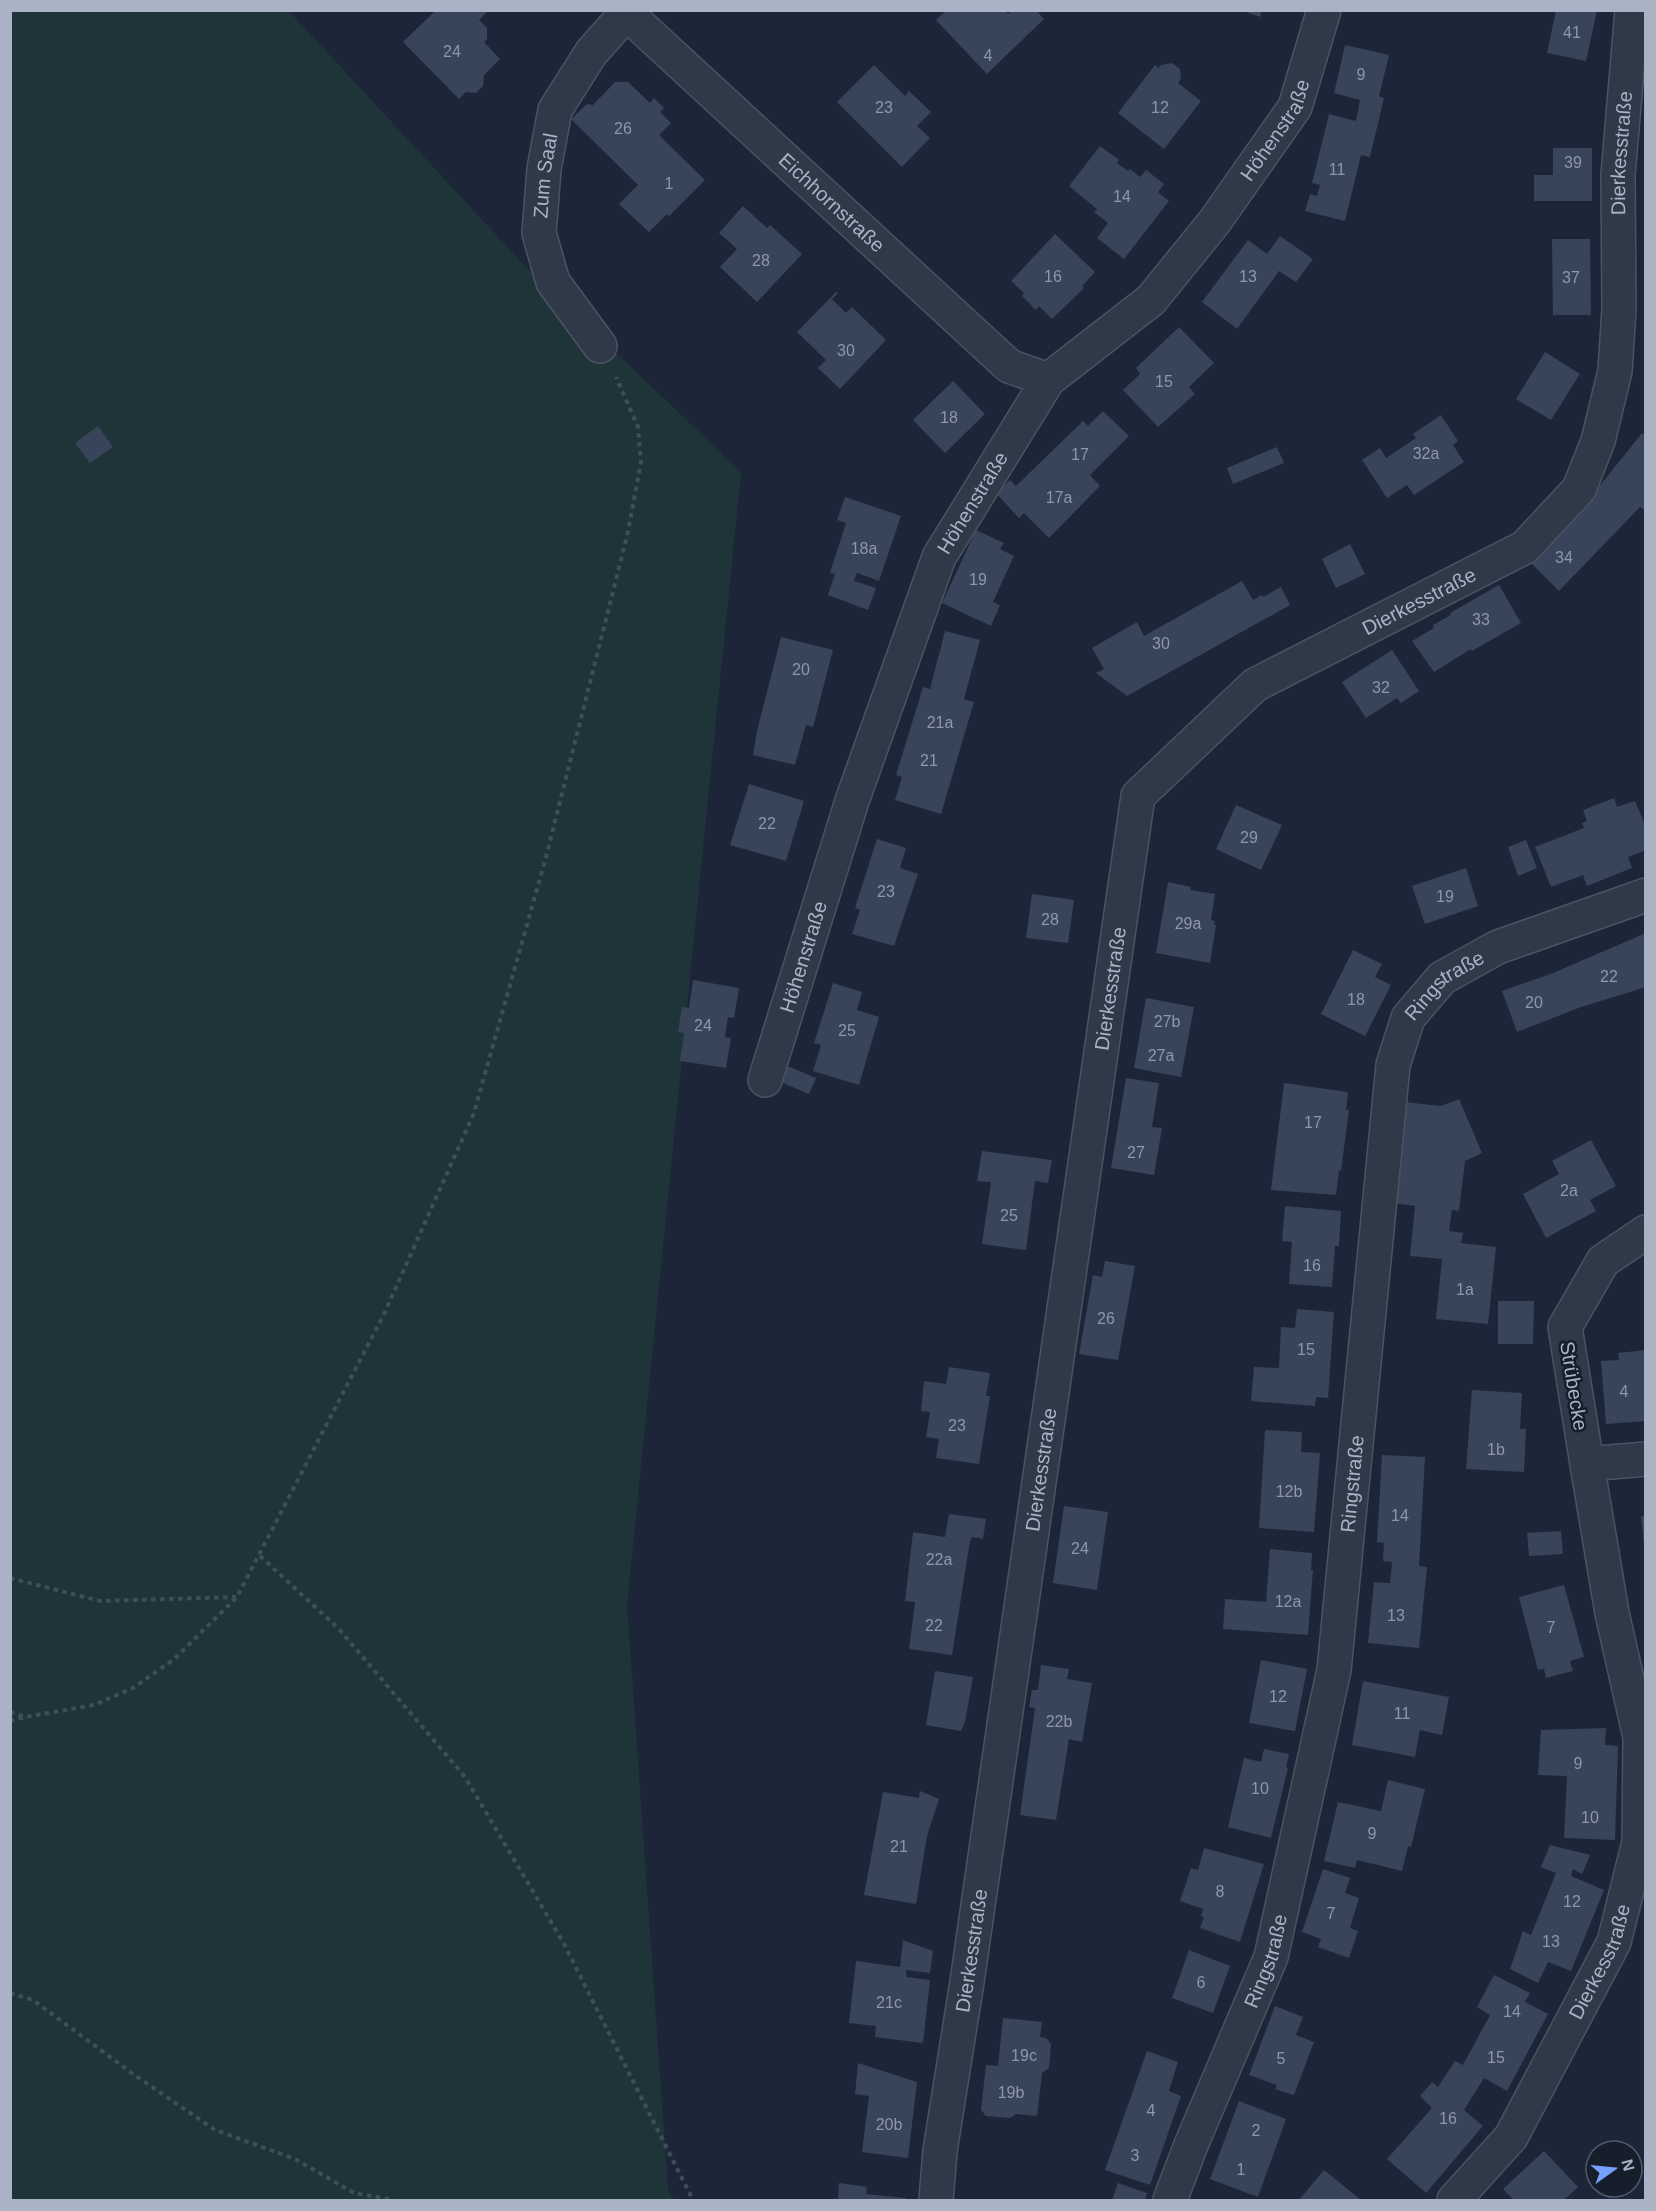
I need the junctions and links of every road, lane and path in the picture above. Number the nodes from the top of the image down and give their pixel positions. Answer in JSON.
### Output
{"nodes":[{"id":1,"x":1324,"y":10,"type":"edge"},
{"id":2,"x":1632,"y":10,"type":"edge"},
{"id":3,"x":626,"y":11,"type":"edge"},
{"id":4,"x":600,"y":346,"type":"joint"},
{"id":5,"x":1048,"y":380,"type":"junction"},
{"id":6,"x":1646,"y":895,"type":"edge"},
{"id":7,"x":765,"y":1080,"type":"dead end"},
{"id":8,"x":1646,"y":1232,"type":"edge"},
{"id":9,"x":1646,"y":1459,"type":"edge"},
{"id":10,"x":1587,"y":1464,"type":"junction"},
{"id":11,"x":260,"y":1556,"type":"junction"},
{"id":12,"x":10,"y":1578,"type":"edge"},
{"id":13,"x":237,"y":1597,"type":"junction"},
{"id":14,"x":10,"y":1712,"type":"edge"},
{"id":15,"x":26,"y":1717,"type":"junction"},
{"id":16,"x":10,"y":1721,"type":"edge"},
{"id":17,"x":10,"y":1993,"type":"edge"},
{"id":18,"x":394,"y":2200,"type":"edge"},
{"id":19,"x":693,"y":2200,"type":"edge"},
{"id":20,"x":936,"y":2200,"type":"edge"},
{"id":21,"x":1170,"y":2200,"type":"edge"},
{"id":22,"x":1454,"y":2200,"type":"edge"}],
"edges":[{"from":1,"to":5,"type":"street","name":"Höhenstraße"},
{"from":2,"to":20,"type":"street","name":"Dierkesstraße"},
{"from":3,"to":4,"type":"street","name":"Zum Saal"},
{"from":3,"to":5,"type":"street","name":"Eichhornstraße"},
{"from":4,"to":11,"type":"path"},
{"from":5,"to":7,"type":"street","name":"Höhenstraße"},
{"from":6,"to":21,"type":"street","name":"Ringstraße"},
{"from":8,"to":10,"type":"street","name":"Strübecke"},
{"from":9,"to":10,"type":"street"},
{"from":10,"to":22,"type":"street","name":"Dierkesstraße"},
{"from":11,"to":13,"type":"path"},
{"from":11,"to":19,"type":"path"},
{"from":12,"to":13,"type":"path"},
{"from":13,"to":15,"type":"path"},
{"from":14,"to":15,"type":"path"},
{"from":15,"to":16,"type":"path"},
{"from":17,"to":18,"type":"path"}]}
